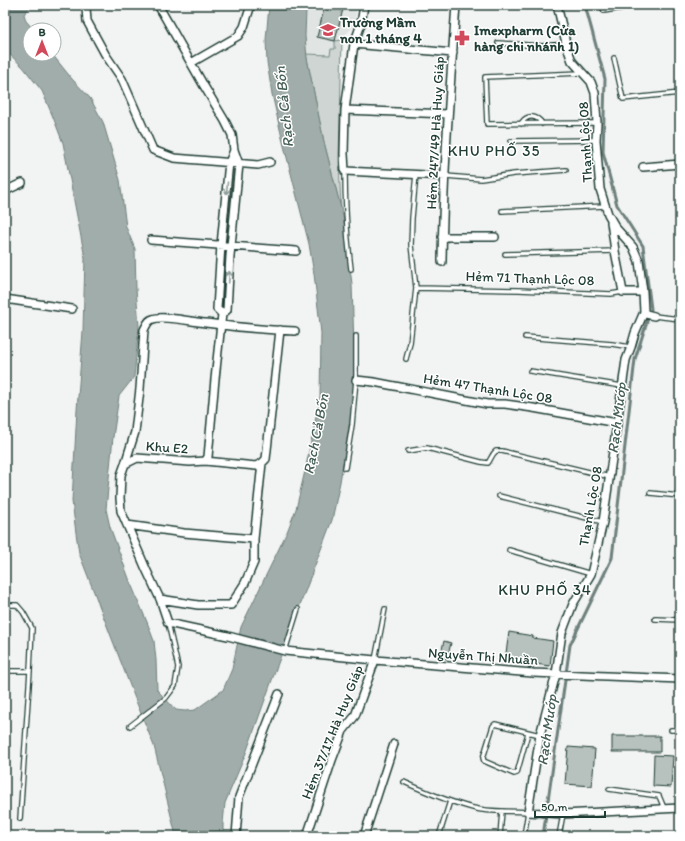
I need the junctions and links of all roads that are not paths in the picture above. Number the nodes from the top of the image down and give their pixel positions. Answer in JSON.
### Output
{"nodes":[{"id":1,"x":87,"y":5,"type":"edge"},
{"id":2,"x":158,"y":5,"type":"edge"},
{"id":3,"x":251,"y":5,"type":"edge"},
{"id":4,"x":364,"y":5,"type":"edge"},
{"id":5,"x":456,"y":5,"type":"edge"},
{"id":6,"x":557,"y":5,"type":"edge"},
{"id":7,"x":602,"y":5,"type":"edge"},
{"id":8,"x":641,"y":5,"type":"edge"},
{"id":9,"x":498,"y":43,"type":"dead end"},
{"id":10,"x":354,"y":44,"type":"junction"},
{"id":11,"x":567,"y":44,"type":"junction"},
{"id":12,"x":453,"y":53,"type":"junction"},
{"id":13,"x":614,"y":58,"type":"dead end"},
{"id":14,"x":191,"y":63,"type":"junction"},
{"id":15,"x":582,"y":73,"type":"junction"},
{"id":16,"x":680,"y":94,"type":"edge"},
{"id":17,"x":345,"y":110,"type":"junction"},
{"id":18,"x":448,"y":114,"type":"junction"},
{"id":19,"x":597,"y":123,"type":"junction"},
{"id":20,"x":520,"y":124,"type":"junction"},
{"id":21,"x":542,"y":124,"type":"junction"},
{"id":22,"x":596,"y":140,"type":"junction"},
{"id":23,"x":511,"y":142,"type":"dead end"},
{"id":24,"x":234,"y":150,"type":"junction"},
{"id":25,"x":270,"y":162,"type":"dead end"},
{"id":26,"x":229,"y":163,"type":"junction"},
{"id":27,"x":239,"y":164,"type":"junction"},
{"id":28,"x":680,"y":164,"type":"edge"},
{"id":29,"x":643,"y":167,"type":"dead end"},
{"id":30,"x":566,"y":170,"type":"dead end"},
{"id":31,"x":345,"y":171,"type":"junction"},
{"id":32,"x":416,"y":174,"type":"junction"},
{"id":33,"x":446,"y":176,"type":"junction"},
{"id":34,"x":22,"y":183,"type":"dead end"},
{"id":35,"x":5,"y":191,"type":"edge"},
{"id":36,"x":605,"y":206,"type":"junction"},
{"id":37,"x":502,"y":212,"type":"dead end"},
{"id":38,"x":611,"y":220,"type":"junction"},
{"id":39,"x":442,"y":237,"type":"junction"},
{"id":40,"x":495,"y":237,"type":"dead end"},
{"id":41,"x":151,"y":240,"type":"dead end"},
{"id":42,"x":221,"y":245,"type":"junction"},
{"id":43,"x":231,"y":246,"type":"junction"},
{"id":44,"x":296,"y":251,"type":"dead end"},
{"id":45,"x":615,"y":251,"type":"junction"},
{"id":46,"x":504,"y":254,"type":"dead end"},
{"id":47,"x":442,"y":262,"type":"dead end"},
{"id":48,"x":351,"y":269,"type":"dead end"},
{"id":49,"x":416,"y":288,"type":"junction"},
{"id":50,"x":623,"y":292,"type":"junction"},
{"id":51,"x":643,"y":292,"type":"junction"},
{"id":52,"x":5,"y":299,"type":"edge"},
{"id":53,"x":72,"y":309,"type":"dead end"},
{"id":54,"x":645,"y":313,"type":"junction"},
{"id":55,"x":222,"y":314,"type":"junction"},
{"id":56,"x":654,"y":316,"type":"joint"},
{"id":57,"x":680,"y":319,"type":"edge"},
{"id":58,"x":221,"y":325,"type":"junction"},
{"id":59,"x":280,"y":330,"type":"junction"},
{"id":60,"x":295,"y":330,"type":"dead end"},
{"id":61,"x":356,"y":336,"type":"dead end"},
{"id":62,"x":525,"y":337,"type":"dead end"},
{"id":63,"x":631,"y":348,"type":"junction"},
{"id":64,"x":406,"y":359,"type":"dead end"},
{"id":65,"x":530,"y":371,"type":"dead end"},
{"id":66,"x":356,"y":380,"type":"junction"},
{"id":67,"x":622,"y":386,"type":"junction"},
{"id":68,"x":617,"y":423,"type":"junction"},
{"id":69,"x":408,"y":451,"type":"dead end"},
{"id":70,"x":205,"y":462,"type":"junction"},
{"id":71,"x":262,"y":463,"type":"junction"},
{"id":72,"x":125,"y":464,"type":"junction"},
{"id":73,"x":345,"y":468,"type":"dead end"},
{"id":74,"x":610,"y":477,"type":"junction"},
{"id":75,"x":650,"y":493,"type":"dead end"},
{"id":76,"x":499,"y":496,"type":"dead end"},
{"id":77,"x":680,"y":496,"type":"edge"},
{"id":78,"x":603,"y":522,"type":"junction"},
{"id":79,"x":127,"y":525,"type":"junction"},
{"id":80,"x":254,"y":539,"type":"junction"},
{"id":81,"x":509,"y":550,"type":"dead end"},
{"id":82,"x":591,"y":574,"type":"junction"},
{"id":83,"x":160,"y":599,"type":"junction"},
{"id":84,"x":5,"y":605,"type":"edge"},
{"id":85,"x":298,"y":609,"type":"dead end"},
{"id":86,"x":385,"y":610,"type":"dead end"},
{"id":87,"x":655,"y":619,"type":"dead end"},
{"id":88,"x":680,"y":620,"type":"edge"},
{"id":89,"x":168,"y":623,"type":"junction"},
{"id":90,"x":285,"y":651,"type":"junction"},
{"id":91,"x":374,"y":660,"type":"junction"},
{"id":92,"x":5,"y":671,"type":"edge"},
{"id":93,"x":30,"y":671,"type":"junction"},
{"id":94,"x":556,"y":674,"type":"junction"},
{"id":95,"x":680,"y":679,"type":"edge"},
{"id":96,"x":279,"y":694,"type":"dead end"},
{"id":97,"x":130,"y":726,"type":"dead end"},
{"id":98,"x":671,"y":730,"type":"dead end"},
{"id":99,"x":680,"y":730,"type":"edge"},
{"id":100,"x":528,"y":733,"type":"junction"},
{"id":101,"x":540,"y":735,"type":"junction"},
{"id":102,"x":394,"y":744,"type":"dead end"},
{"id":103,"x":404,"y":782,"type":"dead end"},
{"id":104,"x":609,"y":789,"type":"dead end"},
{"id":105,"x":450,"y":801,"type":"junction"},
{"id":106,"x":664,"y":808,"type":"junction"},
{"id":107,"x":680,"y":808,"type":"edge"},
{"id":108,"x":502,"y":811,"type":"junction"},
{"id":109,"x":528,"y":812,"type":"junction"},
{"id":110,"x":563,"y":814,"type":"junction"},
{"id":111,"x":20,"y":819,"type":"dead end"},
{"id":112,"x":236,"y":836,"type":"edge"},
{"id":113,"x":307,"y":836,"type":"edge"},
{"id":114,"x":364,"y":836,"type":"edge"},
{"id":115,"x":439,"y":836,"type":"edge"},
{"id":116,"x":500,"y":836,"type":"edge"},
{"id":117,"x":524,"y":836,"type":"edge"},
{"id":118,"x":559,"y":836,"type":"edge"}],
"edges":[{"from":1,"to":26,"type":"street"},
{"from":2,"to":14,"type":"street"},
{"from":3,"to":14,"type":"street"},
{"from":4,"to":10,"type":"street"},
{"from":5,"to":12,"type":"street","name":"Hẻm 247/49 Hà Huy Giáp"},
{"from":6,"to":11,"type":"street","name":"Thạnh Lộc 08"},
{"from":7,"to":8,"type":"lane"},
{"from":9,"to":11,"type":"lane"},
{"from":10,"to":12,"type":"street"},
{"from":10,"to":17,"type":"street"},
{"from":11,"to":15,"type":"street","name":"Thạnh Lộc 08"},
{"from":12,"to":18,"type":"street","name":"Hẻm 247/49 Hà Huy Giáp"},
{"from":13,"to":16,"type":"lane"},
{"from":14,"to":24,"type":"street"},
{"from":15,"to":19,"type":"street","name":"Thạnh Lộc 08"},
{"from":15,"to":20,"type":"lane"},
{"from":17,"to":18,"type":"street"},
{"from":17,"to":31,"type":"street"},
{"from":18,"to":33,"type":"street","name":"Hẻm 247/49 Hà Huy Giáp"},
{"from":19,"to":21,"type":"lane"},
{"from":19,"to":22,"type":"street","name":"Thạnh Lộc 08"},
{"from":20,"to":21,"type":"lane"},
{"from":20,"to":21,"type":"lane"},
{"from":22,"to":23,"type":"lane"},
{"from":22,"to":36,"type":"street","name":"Thạnh Lộc 08"},
{"from":24,"to":26,"type":"street"},
{"from":24,"to":27,"type":"street"},
{"from":25,"to":27,"type":"street"},
{"from":26,"to":27,"type":"street"},
{"from":26,"to":42,"type":"street","one_way":true},
{"from":27,"to":43,"type":"street"},
{"from":28,"to":29,"type":"street"},
{"from":30,"to":33,"type":"lane"},
{"from":31,"to":32,"type":"street"},
{"from":31,"to":48,"type":"lane"},
{"from":32,"to":33,"type":"street"},
{"from":32,"to":49,"type":"lane"},
{"from":33,"to":39,"type":"street","name":"Hẻm 247/49 Hà Huy Giáp"},
{"from":34,"to":35,"type":"street"},
{"from":36,"to":37,"type":"lane"},
{"from":36,"to":38,"type":"street","name":"Thạnh Lộc 08"},
{"from":38,"to":45,"type":"street"},
{"from":38,"to":51,"type":"street","name":"Thạnh Lộc 08"},
{"from":39,"to":40,"type":"street"},
{"from":39,"to":47,"type":"street","name":"Hẻm 247/49 Hà Huy Giáp"},
{"from":41,"to":42,"type":"street"},
{"from":42,"to":43,"type":"street"},
{"from":42,"to":55,"type":"street"},
{"from":43,"to":44,"type":"street"},
{"from":55,"to":43,"type":"street","one_way":true},
{"from":45,"to":46,"type":"lane"},
{"from":45,"to":50,"type":"street"},
{"from":49,"to":50,"type":"lane","name":"Hẻm 71 Thạnh Lộc 08"},
{"from":49,"to":64,"type":"lane"},
{"from":50,"to":51,"type":"street","name":"Hẻm 71 Thạnh Lộc 08"},
{"from":51,"to":54,"type":"street","name":"Thạnh Lộc 08"},
{"from":52,"to":53,"type":"street"},
{"from":54,"to":56,"type":"street"},
{"from":54,"to":63,"type":"street","name":"Thạnh Lộc 08"},
{"from":55,"to":58,"type":"street","name":"Khu E2"},
{"from":56,"to":57,"type":"lane"},
{"from":58,"to":59,"type":"street"},
{"from":58,"to":70,"type":"street","name":"Khu E2"},
{"from":58,"to":72,"type":"street"},
{"from":59,"to":60,"type":"street"},
{"from":59,"to":71,"type":"street"},
{"from":61,"to":66,"type":"lane"},
{"from":62,"to":63,"type":"lane"},
{"from":63,"to":67,"type":"street","name":"Thạnh Lộc 08"},
{"from":65,"to":67,"type":"lane"},
{"from":66,"to":68,"type":"street","name":"Hẻm 47 Thạnh Lộc 08"},
{"from":66,"to":73,"type":"lane"},
{"from":67,"to":68,"type":"street","name":"Thạnh Lộc 08"},
{"from":68,"to":74,"type":"street","name":"Thạnh Lộc 08"},
{"from":69,"to":74,"type":"lane"},
{"from":70,"to":71,"type":"street"},
{"from":70,"to":72,"type":"street","name":"Khu E2"},
{"from":71,"to":80,"type":"street"},
{"from":72,"to":79,"type":"street"},
{"from":74,"to":78,"type":"street","name":"Thạnh Lộc 08"},
{"from":75,"to":77,"type":"lane"},
{"from":76,"to":78,"type":"lane"},
{"from":78,"to":82,"type":"street","name":"Thạnh Lộc 08"},
{"from":79,"to":80,"type":"street"},
{"from":79,"to":83,"type":"street"},
{"from":80,"to":83,"type":"street"},
{"from":81,"to":82,"type":"lane"},
{"from":82,"to":94,"type":"street","name":"Thạnh Lộc 08"},
{"from":83,"to":89,"type":"street"},
{"from":84,"to":93,"type":"lane"},
{"from":85,"to":90,"type":"lane"},
{"from":86,"to":91,"type":"lane"},
{"from":87,"to":88,"type":"lane"},
{"from":89,"to":90,"type":"street","name":"Nguyễn Thị Nhuần"},
{"from":89,"to":97,"type":"lane"},
{"from":90,"to":91,"type":"street","name":"Nguyễn Thị Nhuần"},
{"from":91,"to":94,"type":"street","name":"Nguyễn Thị Nhuần"},
{"from":91,"to":113,"type":"street","name":"Hẻm 37/17 Hà Huy Giáp"},
{"from":92,"to":93,"type":"lane"},
{"from":93,"to":111,"type":"lane"},
{"from":94,"to":95,"type":"street","name":"Nguyễn Thị Nhuần"},
{"from":94,"to":101,"type":"street","name":"Thạnh Lộc 08"},
{"from":96,"to":112,"type":"street"},
{"from":98,"to":99,"type":"lane"},
{"from":100,"to":100,"type":"lane"},
{"from":100,"to":101,"type":"lane"},
{"from":101,"to":109,"type":"street","name":"Thạnh Lộc 08"},
{"from":102,"to":114,"type":"street"},
{"from":103,"to":105,"type":"lane"},
{"from":104,"to":106,"type":"lane"},
{"from":105,"to":108,"type":"lane"},
{"from":105,"to":115,"type":"lane"},
{"from":106,"to":107,"type":"street"},
{"from":106,"to":110,"type":"street"},
{"from":108,"to":109,"type":"lane"},
{"from":108,"to":116,"type":"lane"},
{"from":109,"to":110,"type":"street"},
{"from":109,"to":117,"type":"lane"},
{"from":110,"to":118,"type":"lane"}]}
